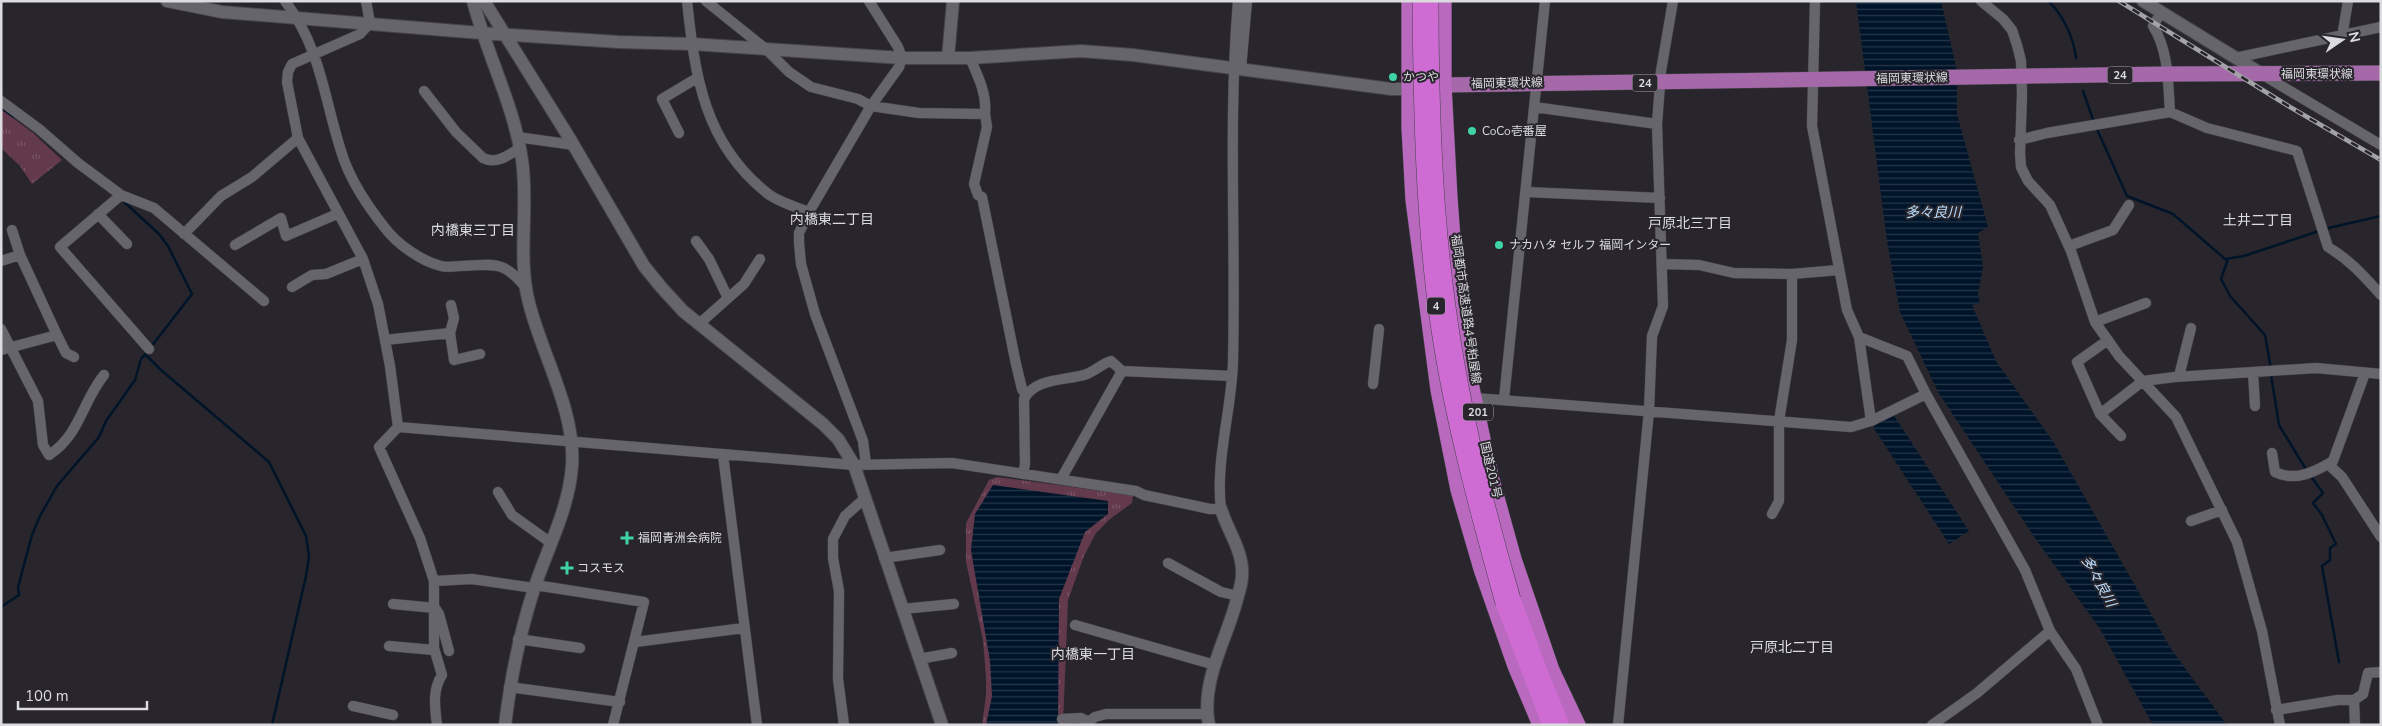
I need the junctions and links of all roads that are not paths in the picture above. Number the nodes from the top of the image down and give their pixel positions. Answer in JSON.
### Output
{"nodes":[{"id":1,"x":167,"y":1,"type":"edge"},
{"id":2,"x":285,"y":1,"type":"edge"},
{"id":3,"x":366,"y":1,"type":"edge"},
{"id":4,"x":473,"y":1,"type":"edge"},
{"id":5,"x":484,"y":1,"type":"edge"},
{"id":6,"x":687,"y":1,"type":"edge"},
{"id":7,"x":706,"y":1,"type":"edge"},
{"id":8,"x":870,"y":1,"type":"edge"},
{"id":9,"x":953,"y":1,"type":"edge"},
{"id":10,"x":1238,"y":1,"type":"edge"},
{"id":11,"x":1247,"y":1,"type":"edge"},
{"id":12,"x":1410,"y":1,"type":"edge"},
{"id":13,"x":1420,"y":1,"type":"edge"},
{"id":14,"x":1431,"y":1,"type":"edge"},
{"id":15,"x":1444,"y":1,"type":"edge"},
{"id":16,"x":1545,"y":1,"type":"edge"},
{"id":17,"x":1673,"y":1,"type":"edge"},
{"id":18,"x":1815,"y":1,"type":"edge"},
{"id":19,"x":1982,"y":1,"type":"edge"},
{"id":20,"x":2143,"y":1,"type":"edge"},
{"id":21,"x":2348,"y":1,"type":"edge"},
{"id":22,"x":2161,"y":13,"type":"junction"},
{"id":23,"x":298,"y":19,"type":"junction"},
{"id":24,"x":370,"y":23,"type":"junction"},
{"id":25,"x":2381,"y":27,"type":"edge"},
{"id":26,"x":481,"y":33,"type":"junction"},
{"id":27,"x":504,"y":35,"type":"junction"},
{"id":28,"x":2342,"y":37,"type":"junction"},
{"id":29,"x":692,"y":44,"type":"junction"},
{"id":30,"x":767,"y":50,"type":"junction"},
{"id":31,"x":315,"y":53,"type":"junction"},
{"id":32,"x":902,"y":58,"type":"junction"},
{"id":33,"x":948,"y":58,"type":"junction"},
{"id":34,"x":970,"y":58,"type":"junction"},
{"id":35,"x":2235,"y":58,"type":"junction"},
{"id":36,"x":1237,"y":69,"type":"junction"},
{"id":37,"x":2381,"y":73,"type":"edge"},
{"id":38,"x":2168,"y":74,"type":"junction"},
{"id":39,"x":2262,"y":74,"type":"junction"},
{"id":40,"x":2022,"y":77,"type":"junction"},
{"id":41,"x":697,"y":78,"type":"junction"},
{"id":42,"x":1813,"y":79,"type":"junction"},
{"id":43,"x":1660,"y":82,"type":"junction"},
{"id":44,"x":1536,"y":83,"type":"junction"},
{"id":45,"x":1444,"y":85,"type":"junction"},
{"id":46,"x":1409,"y":90,"type":"junction"},
{"id":47,"x":424,"y":91,"type":"dead end"},
{"id":48,"x":1,"y":101,"type":"edge"},
{"id":49,"x":871,"y":106,"type":"junction"},
{"id":50,"x":1534,"y":107,"type":"junction"},
{"id":51,"x":2170,"y":112,"type":"junction"},
{"id":52,"x":985,"y":114,"type":"junction"},
{"id":53,"x":1657,"y":124,"type":"junction"},
{"id":54,"x":679,"y":133,"type":"dead end"},
{"id":55,"x":298,"y":138,"type":"junction"},
{"id":56,"x":2019,"y":140,"type":"junction"},
{"id":57,"x":518,"y":142,"type":"junction"},
{"id":58,"x":574,"y":145,"type":"junction"},
{"id":59,"x":2381,"y":145,"type":"edge"},
{"id":60,"x":1527,"y":192,"type":"junction"},
{"id":61,"x":122,"y":195,"type":"junction"},
{"id":62,"x":1660,"y":198,"type":"junction"},
{"id":63,"x":2129,"y":204,"type":"dead end"},
{"id":64,"x":809,"y":212,"type":"junction"},
{"id":65,"x":98,"y":214,"type":"junction"},
{"id":66,"x":337,"y":214,"type":"junction"},
{"id":67,"x":12,"y":230,"type":"dead end"},
{"id":68,"x":184,"y":234,"type":"junction"},
{"id":69,"x":696,"y":241,"type":"dead end"},
{"id":70,"x":127,"y":244,"type":"dead end"},
{"id":71,"x":235,"y":245,"type":"dead end"},
{"id":72,"x":2069,"y":246,"type":"junction"},
{"id":73,"x":20,"y":255,"type":"junction"},
{"id":74,"x":363,"y":259,"type":"junction"},
{"id":75,"x":760,"y":259,"type":"dead end"},
{"id":76,"x":1,"y":261,"type":"edge"},
{"id":77,"x":1662,"y":264,"type":"junction"},
{"id":78,"x":1838,"y":270,"type":"junction"},
{"id":79,"x":1792,"y":274,"type":"junction"},
{"id":80,"x":292,"y":286,"type":"dead end"},
{"id":81,"x":526,"y":288,"type":"junction"},
{"id":82,"x":2381,"y":296,"type":"edge"},
{"id":83,"x":728,"y":298,"type":"junction"},
{"id":84,"x":264,"y":301,"type":"dead end"},
{"id":85,"x":2146,"y":303,"type":"dead end"},
{"id":86,"x":451,"y":305,"type":"dead end"},
{"id":87,"x":2095,"y":322,"type":"junction"},
{"id":88,"x":699,"y":324,"type":"junction"},
{"id":89,"x":2191,"y":328,"type":"dead end"},
{"id":90,"x":1379,"y":329,"type":"dead end"},
{"id":91,"x":1,"y":330,"type":"edge"},
{"id":92,"x":450,"y":333,"type":"junction"},
{"id":93,"x":57,"y":335,"type":"junction"},
{"id":94,"x":1859,"y":337,"type":"junction"},
{"id":95,"x":385,"y":340,"type":"junction"},
{"id":96,"x":2108,"y":340,"type":"junction"},
{"id":97,"x":6,"y":349,"type":"edge"},
{"id":98,"x":149,"y":349,"type":"dead end"},
{"id":99,"x":480,"y":354,"type":"dead end"},
{"id":100,"x":74,"y":357,"type":"dead end"},
{"id":101,"x":1122,"y":371,"type":"junction"},
{"id":102,"x":2253,"y":372,"type":"junction"},
{"id":103,"x":2366,"y":373,"type":"junction"},
{"id":104,"x":2381,"y":374,"type":"edge"},
{"id":105,"x":104,"y":375,"type":"dead end"},
{"id":106,"x":1232,"y":376,"type":"junction"},
{"id":107,"x":2180,"y":376,"type":"junction"},
{"id":108,"x":2143,"y":381,"type":"junction"},
{"id":109,"x":1373,"y":384,"type":"dead end"},
{"id":110,"x":1926,"y":394,"type":"junction"},
{"id":111,"x":1026,"y":395,"type":"junction"},
{"id":112,"x":1475,"y":398,"type":"junction"},
{"id":113,"x":1504,"y":399,"type":"junction"},
{"id":114,"x":2255,"y":406,"type":"dead end"},
{"id":115,"x":1649,"y":411,"type":"junction"},
{"id":116,"x":2100,"y":414,"type":"junction"},
{"id":117,"x":1779,"y":421,"type":"junction"},
{"id":118,"x":1871,"y":421,"type":"junction"},
{"id":119,"x":398,"y":427,"type":"junction"},
{"id":120,"x":2121,"y":436,"type":"dead end"},
{"id":121,"x":572,"y":441,"type":"junction"},
{"id":122,"x":2272,"y":453,"type":"dead end"},
{"id":123,"x":723,"y":455,"type":"junction"},
{"id":124,"x":860,"y":464,"type":"junction"},
{"id":125,"x":2328,"y":464,"type":"junction"},
{"id":126,"x":1023,"y":474,"type":"junction"},
{"id":127,"x":1061,"y":479,"type":"junction"},
{"id":128,"x":498,"y":492,"type":"dead end"},
{"id":129,"x":864,"y":499,"type":"junction"},
{"id":130,"x":1220,"y":508,"type":"junction"},
{"id":131,"x":2222,"y":510,"type":"junction"},
{"id":132,"x":1772,"y":514,"type":"dead end"},
{"id":133,"x":2191,"y":521,"type":"dead end"},
{"id":134,"x":2381,"y":537,"type":"edge"},
{"id":135,"x":550,"y":543,"type":"junction"},
{"id":136,"x":940,"y":550,"type":"dead end"},
{"id":137,"x":884,"y":558,"type":"junction"},
{"id":138,"x":1168,"y":563,"type":"dead end"},
{"id":139,"x":434,"y":581,"type":"junction"},
{"id":140,"x":535,"y":586,"type":"junction"},
{"id":141,"x":1238,"y":596,"type":"junction"},
{"id":142,"x":393,"y":604,"type":"dead end"},
{"id":143,"x":954,"y":604,"type":"dead end"},
{"id":144,"x":435,"y":608,"type":"junction"},
{"id":145,"x":902,"y":608,"type":"junction"},
{"id":146,"x":1075,"y":625,"type":"dead end"},
{"id":147,"x":744,"y":628,"type":"junction"},
{"id":148,"x":2050,"y":631,"type":"junction"},
{"id":149,"x":518,"y":639,"type":"junction"},
{"id":150,"x":635,"y":642,"type":"junction"},
{"id":151,"x":389,"y":646,"type":"dead end"},
{"id":152,"x":580,"y":648,"type":"dead end"},
{"id":153,"x":434,"y":650,"type":"junction"},
{"id":154,"x":449,"y":652,"type":"dead end"},
{"id":155,"x":952,"y":653,"type":"dead end"},
{"id":156,"x":919,"y":659,"type":"junction"},
{"id":157,"x":1215,"y":665,"type":"junction"},
{"id":158,"x":2381,"y":672,"type":"edge"},
{"id":159,"x":510,"y":687,"type":"junction"},
{"id":160,"x":2354,"y":700,"type":"junction"},
{"id":161,"x":620,"y":702,"type":"junction"},
{"id":162,"x":353,"y":706,"type":"dead end"},
{"id":163,"x":2276,"y":710,"type":"junction"},
{"id":164,"x":393,"y":715,"type":"dead end"},
{"id":165,"x":1062,"y":719,"type":"dead end"},
{"id":166,"x":1208,"y":719,"type":"edge"},
{"id":167,"x":1086,"y":723,"type":"edge"},
{"id":168,"x":437,"y":725,"type":"edge"},
{"id":169,"x":505,"y":725,"type":"edge"},
{"id":170,"x":613,"y":725,"type":"edge"},
{"id":171,"x":757,"y":725,"type":"edge"},
{"id":172,"x":844,"y":725,"type":"edge"},
{"id":173,"x":942,"y":725,"type":"edge"},
{"id":174,"x":1540,"y":725,"type":"edge"},
{"id":175,"x":1550,"y":725,"type":"edge"},
{"id":176,"x":1562,"y":725,"type":"edge"},
{"id":177,"x":1578,"y":725,"type":"edge"},
{"id":178,"x":1618,"y":725,"type":"edge"},
{"id":179,"x":1932,"y":725,"type":"edge"},
{"id":180,"x":2098,"y":725,"type":"edge"},
{"id":181,"x":2280,"y":725,"type":"edge"},
{"id":182,"x":2355,"y":725,"type":"edge"}],
"edges":[{"from":1,"to":23,"type":"street"},
{"from":2,"to":23,"type":"street"},
{"from":3,"to":24,"type":"street"},
{"from":4,"to":26,"type":"street"},
{"from":5,"to":27,"type":"street"},
{"from":6,"to":29,"type":"street"},
{"from":7,"to":30,"type":"street"},
{"from":8,"to":32,"type":"street"},
{"from":9,"to":33,"type":"street"},
{"from":10,"to":36,"type":"street"},
{"from":11,"to":36,"type":"street"},
{"from":12,"to":46,"type":"highway","number":"201"},
{"from":13,"to":175,"type":"highway","number":"4","bridge":true},
{"from":14,"to":176,"type":"highway","name":"福岡都市高速道路4号粕屋線","number":"4","bridge":true},
{"from":15,"to":45,"type":"highway","number":"201"},
{"from":16,"to":44,"type":"street"},
{"from":17,"to":43,"type":"street"},
{"from":18,"to":42,"type":"street"},
{"from":19,"to":40,"type":"street"},
{"from":20,"to":22,"type":"street"},
{"from":21,"to":28,"type":"street"},
{"from":22,"to":35,"type":"street"},
{"from":22,"to":38,"type":"street"},
{"from":23,"to":24,"type":"street"},
{"from":23,"to":31,"type":"street"},
{"from":24,"to":26,"type":"street"},
{"from":24,"to":31,"type":"street"},
{"from":25,"to":28,"type":"street"},
{"from":26,"to":27,"type":"street"},
{"from":26,"to":57,"type":"street"},
{"from":27,"to":29,"type":"street"},
{"from":27,"to":58,"type":"street"},
{"from":28,"to":35,"type":"street"},
{"from":29,"to":30,"type":"street"},
{"from":29,"to":41,"type":"street"},
{"from":30,"to":32,"type":"street"},
{"from":30,"to":49,"type":"street"},
{"from":31,"to":55,"type":"street"},
{"from":31,"to":81,"type":"street"},
{"from":32,"to":33,"type":"street"},
{"from":32,"to":49,"type":"street"},
{"from":33,"to":34,"type":"street"},
{"from":34,"to":36,"type":"street"},
{"from":34,"to":52,"type":"street"},
{"from":35,"to":39,"type":"street"},
{"from":36,"to":46,"type":"street"},
{"from":36,"to":106,"type":"street"},
{"from":37,"to":39,"type":"main road","name":"福岡東環状線","number":"24"},
{"from":38,"to":39,"type":"main road","name":"福岡東環状線","number":"24"},
{"from":38,"to":40,"type":"main road","name":"福岡東環状線","number":"24"},
{"from":38,"to":51,"type":"street"},
{"from":39,"to":59,"type":"street"},
{"from":40,"to":42,"type":"main road","name":"福岡東環状線","number":"24"},
{"from":40,"to":56,"type":"street"},
{"from":41,"to":54,"type":"street"},
{"from":41,"to":64,"type":"street"},
{"from":42,"to":43,"type":"main road","name":"福岡東環状線","number":"24"},
{"from":42,"to":78,"type":"street"},
{"from":43,"to":44,"type":"main road","name":"福岡東環状線","number":"24"},
{"from":43,"to":53,"type":"street"},
{"from":44,"to":45,"type":"main road","name":"福岡東環状線","number":"24"},
{"from":44,"to":50,"type":"street"},
{"from":45,"to":46,"type":"street"},
{"from":45,"to":112,"type":"highway","name":"国道201号","number":"201"},
{"from":46,"to":174,"type":"highway","number":"201"},
{"from":47,"to":57,"type":"street"},
{"from":48,"to":61,"type":"street"},
{"from":49,"to":52,"type":"street"},
{"from":49,"to":64,"type":"street"},
{"from":50,"to":53,"type":"street"},
{"from":50,"to":60,"type":"street"},
{"from":51,"to":56,"type":"street"},
{"from":51,"to":82,"type":"street"},
{"from":52,"to":111,"type":"street"},
{"from":53,"to":62,"type":"street"},
{"from":55,"to":66,"type":"street"},
{"from":55,"to":68,"type":"street"},
{"from":56,"to":72,"type":"street"},
{"from":57,"to":58,"type":"street"},
{"from":57,"to":81,"type":"street"},
{"from":58,"to":88,"type":"street"},
{"from":60,"to":62,"type":"street"},
{"from":60,"to":113,"type":"street"},
{"from":61,"to":65,"type":"street"},
{"from":61,"to":68,"type":"street"},
{"from":62,"to":77,"type":"street"},
{"from":63,"to":72,"type":"street"},
{"from":64,"to":124,"type":"street"},
{"from":65,"to":70,"type":"street"},
{"from":65,"to":98,"type":"street"},
{"from":66,"to":71,"type":"street"},
{"from":66,"to":74,"type":"street"},
{"from":67,"to":73,"type":"street"},
{"from":68,"to":84,"type":"street"},
{"from":69,"to":83,"type":"street"},
{"from":72,"to":87,"type":"street"},
{"from":73,"to":76,"type":"street"},
{"from":73,"to":93,"type":"street"},
{"from":74,"to":80,"type":"street"},
{"from":74,"to":95,"type":"street"},
{"from":75,"to":83,"type":"street"},
{"from":77,"to":79,"type":"street"},
{"from":77,"to":115,"type":"street"},
{"from":78,"to":79,"type":"street"},
{"from":78,"to":94,"type":"street"},
{"from":79,"to":117,"type":"street"},
{"from":81,"to":121,"type":"street"},
{"from":83,"to":88,"type":"street"},
{"from":85,"to":87,"type":"street"},
{"from":86,"to":92,"type":"street"},
{"from":87,"to":96,"type":"street"},
{"from":88,"to":124,"type":"street"},
{"from":89,"to":107,"type":"street"},
{"from":90,"to":109,"type":"street"},
{"from":91,"to":97,"type":"street"},
{"from":92,"to":95,"type":"street"},
{"from":92,"to":99,"type":"street"},
{"from":93,"to":97,"type":"street"},
{"from":93,"to":100,"type":"street"},
{"from":94,"to":110,"type":"street"},
{"from":94,"to":118,"type":"street"},
{"from":95,"to":119,"type":"street"},
{"from":96,"to":108,"type":"street"},
{"from":96,"to":116,"type":"street"},
{"from":97,"to":105,"type":"street"},
{"from":101,"to":106,"type":"street"},
{"from":101,"to":111,"type":"street"},
{"from":101,"to":127,"type":"street"},
{"from":102,"to":103,"type":"street"},
{"from":102,"to":107,"type":"street"},
{"from":102,"to":114,"type":"street"},
{"from":103,"to":104,"type":"street"},
{"from":103,"to":125,"type":"street"},
{"from":106,"to":130,"type":"street"},
{"from":107,"to":108,"type":"street"},
{"from":108,"to":116,"type":"street"},
{"from":108,"to":131,"type":"street"},
{"from":110,"to":118,"type":"street"},
{"from":110,"to":148,"type":"street"},
{"from":111,"to":126,"type":"street"},
{"from":112,"to":113,"type":"street"},
{"from":112,"to":177,"type":"highway","name":"国道201号","number":"201"},
{"from":113,"to":115,"type":"street"},
{"from":115,"to":117,"type":"street"},
{"from":115,"to":178,"type":"street"},
{"from":116,"to":120,"type":"street"},
{"from":117,"to":118,"type":"street"},
{"from":117,"to":132,"type":"street"},
{"from":119,"to":121,"type":"street"},
{"from":119,"to":139,"type":"street"},
{"from":121,"to":123,"type":"street"},
{"from":121,"to":135,"type":"street"},
{"from":122,"to":125,"type":"street"},
{"from":123,"to":124,"type":"street"},
{"from":123,"to":147,"type":"street"},
{"from":124,"to":126,"type":"street"},
{"from":124,"to":129,"type":"street"},
{"from":125,"to":134,"type":"street"},
{"from":126,"to":127,"type":"street"},
{"from":127,"to":130,"type":"street"},
{"from":128,"to":135,"type":"street"},
{"from":129,"to":137,"type":"street"},
{"from":129,"to":172,"type":"street"},
{"from":130,"to":141,"type":"street"},
{"from":131,"to":133,"type":"street"},
{"from":131,"to":163,"type":"street"},
{"from":135,"to":140,"type":"street"},
{"from":136,"to":137,"type":"street"},
{"from":137,"to":145,"type":"street"},
{"from":138,"to":141,"type":"street"},
{"from":139,"to":140,"type":"street"},
{"from":139,"to":144,"type":"street"},
{"from":140,"to":149,"type":"street"},
{"from":140,"to":150,"type":"street"},
{"from":141,"to":157,"type":"street"},
{"from":142,"to":144,"type":"street"},
{"from":143,"to":145,"type":"street"},
{"from":144,"to":153,"type":"street"},
{"from":144,"to":154,"type":"street"},
{"from":145,"to":156,"type":"street"},
{"from":146,"to":157,"type":"street"},
{"from":147,"to":150,"type":"street"},
{"from":147,"to":171,"type":"street"},
{"from":148,"to":179,"type":"street"},
{"from":148,"to":180,"type":"street"},
{"from":149,"to":152,"type":"street"},
{"from":149,"to":159,"type":"street"},
{"from":150,"to":161,"type":"street"},
{"from":151,"to":153,"type":"street"},
{"from":153,"to":168,"type":"street"},
{"from":155,"to":156,"type":"street"},
{"from":156,"to":173,"type":"street"},
{"from":157,"to":166,"type":"street"},
{"from":158,"to":160,"type":"street"},
{"from":159,"to":161,"type":"street"},
{"from":159,"to":169,"type":"street"},
{"from":160,"to":163,"type":"street"},
{"from":160,"to":182,"type":"street"},
{"from":161,"to":170,"type":"street"},
{"from":162,"to":164,"type":"street"},
{"from":163,"to":181,"type":"street"},
{"from":165,"to":167,"type":"street"},
{"from":166,"to":167,"type":"street"}]}
